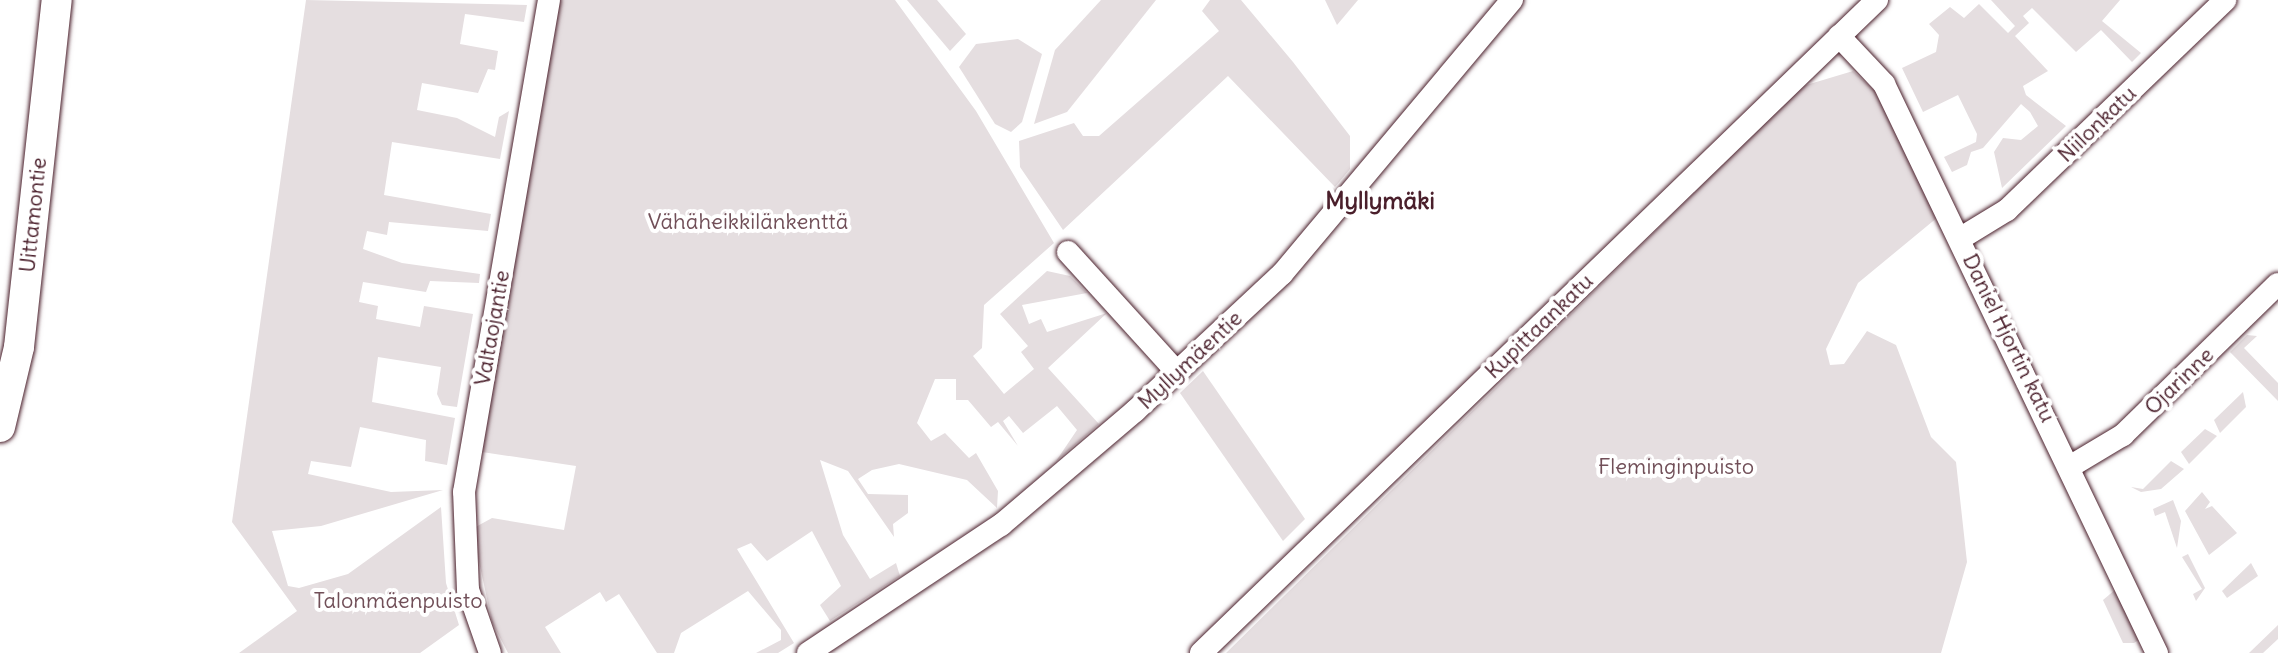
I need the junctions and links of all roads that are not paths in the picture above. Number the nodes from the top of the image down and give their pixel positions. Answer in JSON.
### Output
{"nodes":[{"id":1,"x":57,"y":0,"type":"edge"},
{"id":2,"x":549,"y":0,"type":"edge"},
{"id":3,"x":1512,"y":0,"type":"edge"},
{"id":4,"x":1877,"y":0,"type":"edge"},
{"id":5,"x":2225,"y":0,"type":"edge"},
{"id":6,"x":1839,"y":36,"type":"junction"},
{"id":7,"x":1961,"y":238,"type":"junction"},
{"id":8,"x":1068,"y":252,"type":"dead end"},
{"id":9,"x":2278,"y":284,"type":"edge"},
{"id":10,"x":1177,"y":372,"type":"junction"},
{"id":11,"x":0,"y":427,"type":"edge"},
{"id":12,"x":2071,"y":466,"type":"junction"},
{"id":13,"x":490,"y":653,"type":"edge"},
{"id":14,"x":808,"y":653,"type":"edge"},
{"id":15,"x":1201,"y":653,"type":"edge"},
{"id":16,"x":2157,"y":653,"type":"edge"}],
"edges":[{"from":1,"to":11,"type":"street","name":"Uittamontie"},
{"from":2,"to":13,"type":"street","name":"Valtaojantie"},
{"from":3,"to":10,"type":"street","name":"Myllymäentie"},
{"from":4,"to":6,"type":"street","name":"Kupittaankatu"},
{"from":5,"to":7,"type":"street","name":"Niilonkatu"},
{"from":6,"to":7,"type":"street","name":"Daniel Hjortin katu"},
{"from":6,"to":15,"type":"street","name":"Kupittaankatu"},
{"from":7,"to":12,"type":"street","name":"Daniel Hjortin katu"},
{"from":8,"to":10,"type":"street"},
{"from":9,"to":12,"type":"street","name":"Ojarinne"},
{"from":10,"to":14,"type":"street","name":"Myllymäentie"},
{"from":12,"to":16,"type":"street","name":"Daniel Hjortin katu"}]}
